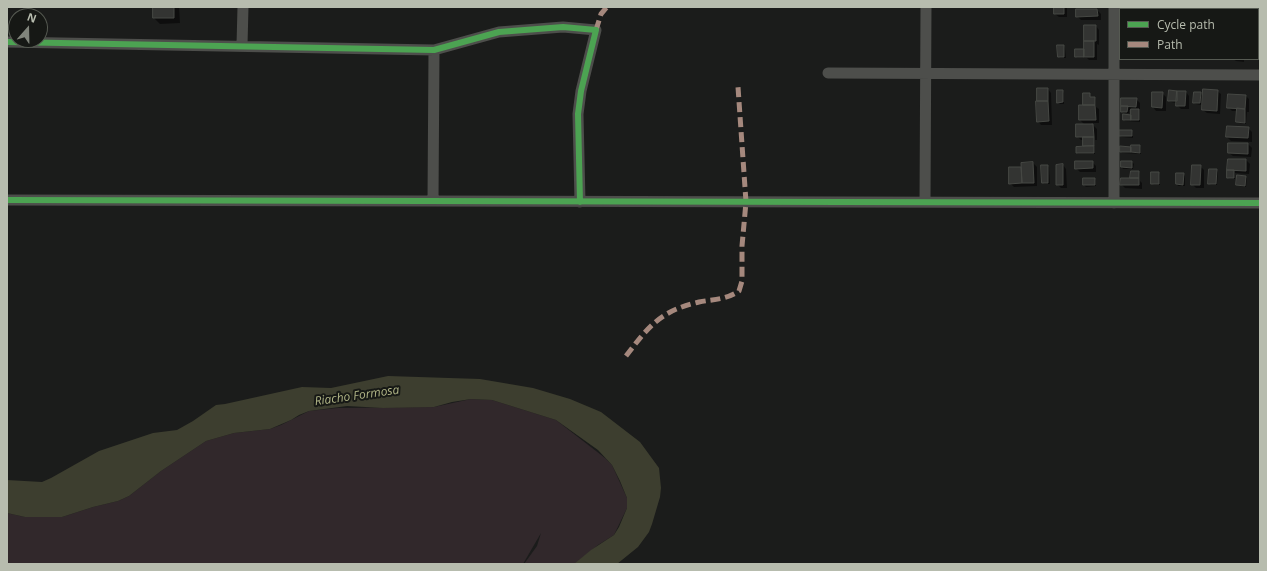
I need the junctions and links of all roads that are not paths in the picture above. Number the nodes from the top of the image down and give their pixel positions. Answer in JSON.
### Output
{"nodes":[{"id":1,"x":243,"y":7,"type":"edge"},
{"id":2,"x":926,"y":7,"type":"edge"},
{"id":3,"x":1114,"y":7,"type":"edge"},
{"id":4,"x":7,"y":42,"type":"edge"},
{"id":5,"x":242,"y":45,"type":"junction"},
{"id":6,"x":434,"y":50,"type":"junction"},
{"id":7,"x":828,"y":73,"type":"dead end"},
{"id":8,"x":926,"y":73,"type":"junction"},
{"id":9,"x":1114,"y":74,"type":"junction"},
{"id":10,"x":1260,"y":75,"type":"edge"},
{"id":11,"x":7,"y":200,"type":"edge"},
{"id":12,"x":433,"y":201,"type":"junction"},
{"id":13,"x":580,"y":202,"type":"junction"},
{"id":14,"x":925,"y":202,"type":"junction"},
{"id":15,"x":1114,"y":203,"type":"junction"},
{"id":16,"x":1260,"y":203,"type":"edge"}],
"edges":[{"from":1,"to":5,"type":"street"},
{"from":2,"to":8,"type":"street"},
{"from":3,"to":9,"type":"street"},
{"from":4,"to":5,"type":"street"},
{"from":5,"to":6,"type":"street"},
{"from":6,"to":12,"type":"street"},
{"from":6,"to":13,"type":"street"},
{"from":7,"to":8,"type":"street"},
{"from":8,"to":9,"type":"street"},
{"from":8,"to":14,"type":"street"},
{"from":9,"to":10,"type":"street"},
{"from":9,"to":15,"type":"street"},
{"from":11,"to":12,"type":"street"},
{"from":12,"to":13,"type":"street"},
{"from":13,"to":14,"type":"street"},
{"from":14,"to":15,"type":"street"},
{"from":15,"to":16,"type":"street"}]}
